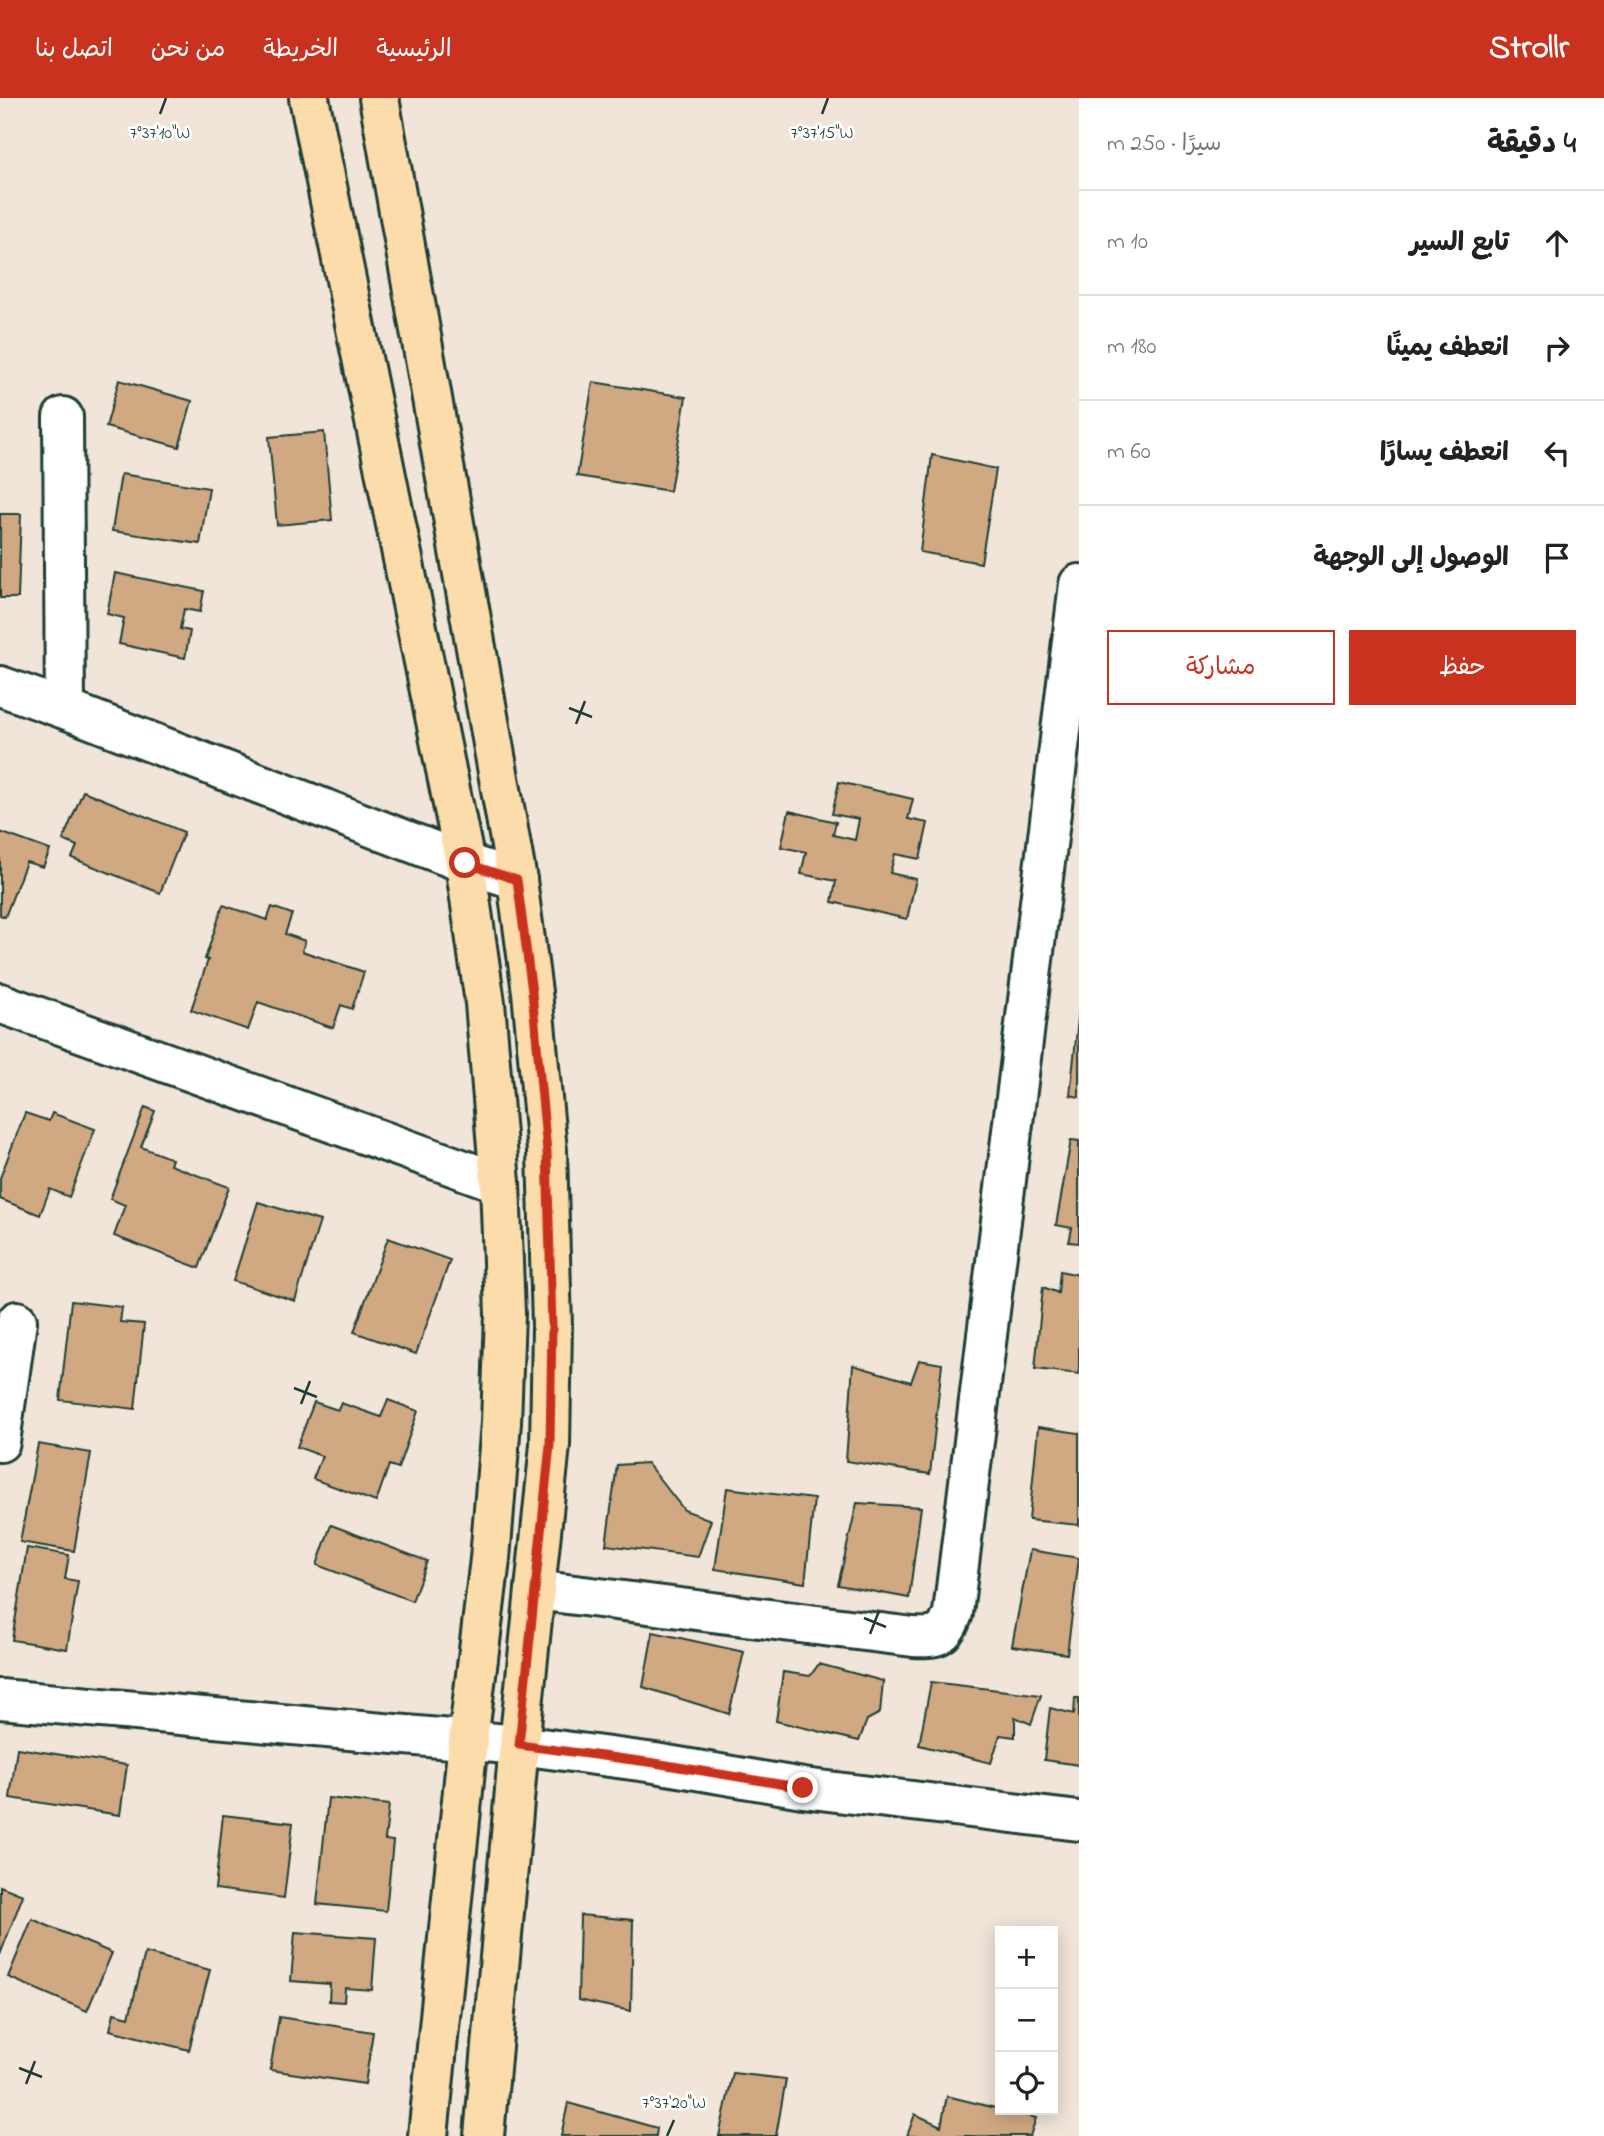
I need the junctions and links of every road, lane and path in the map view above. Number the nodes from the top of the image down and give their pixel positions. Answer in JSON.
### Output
{"nodes":[{"id":1,"x":309,"y":98,"type":"edge"},
{"id":2,"x":379,"y":98,"type":"edge"},
{"id":3,"x":63,"y":416,"type":"dead end"},
{"id":4,"x":1079,"y":584,"type":"edge"},
{"id":5,"x":1074,"y":675,"type":"edge"},
{"id":6,"x":0,"y":686,"type":"edge"},
{"id":7,"x":65,"y":709,"type":"junction"},
{"id":8,"x":465,"y":863,"type":"junction"},
{"id":9,"x":517,"y":880,"type":"junction"},
{"id":10,"x":0,"y":1003,"type":"edge"},
{"id":11,"x":500,"y":1184,"type":"junction"},
{"id":12,"x":17,"y":1321,"type":"dead end"},
{"id":13,"x":0,"y":1442,"type":"edge"},
{"id":14,"x":535,"y":1590,"type":"junction"},
{"id":15,"x":0,"y":1699,"type":"edge"},
{"id":16,"x":468,"y":1741,"type":"junction"},
{"id":17,"x":519,"y":1745,"type":"junction"},
{"id":18,"x":1079,"y":1821,"type":"edge"},
{"id":19,"x":428,"y":2136,"type":"edge"},
{"id":20,"x":484,"y":2136,"type":"edge"}],
"edges":[{"from":1,"to":8,"type":"main road"},
{"from":2,"to":9,"type":"main road"},
{"from":3,"to":7,"type":"street"},
{"from":4,"to":5,"type":"street"},
{"from":5,"to":14,"type":"street"},
{"from":6,"to":7,"type":"street"},
{"from":7,"to":8,"type":"street"},
{"from":8,"to":9,"type":"street"},
{"from":8,"to":11,"type":"main road"},
{"from":9,"to":14,"type":"main road"},
{"from":10,"to":11,"type":"street"},
{"from":11,"to":16,"type":"main road"},
{"from":12,"to":13,"type":"street"},
{"from":14,"to":17,"type":"main road"},
{"from":15,"to":16,"type":"street"},
{"from":16,"to":17,"type":"street"},
{"from":16,"to":19,"type":"main road"},
{"from":17,"to":18,"type":"street"},
{"from":17,"to":20,"type":"main road"}]}
